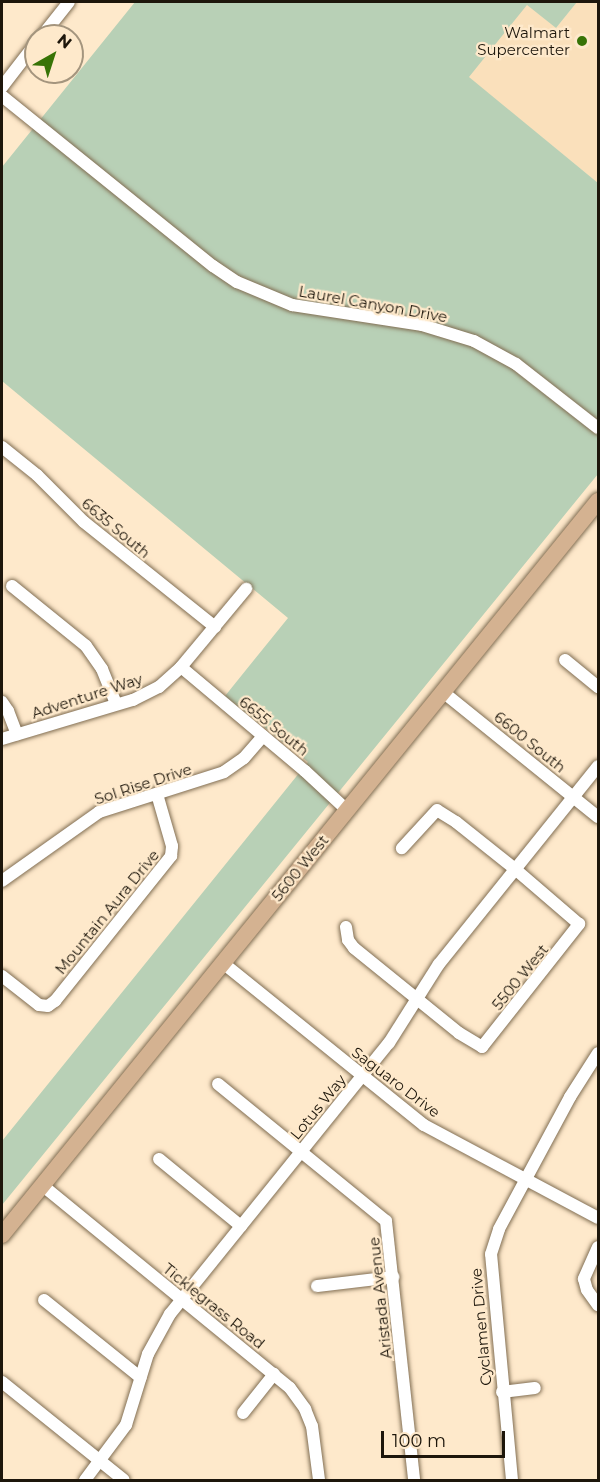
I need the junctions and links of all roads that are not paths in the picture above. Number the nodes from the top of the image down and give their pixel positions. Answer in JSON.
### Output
{"nodes":[{"id":1,"x":63,"y":4,"type":"edge"},
{"id":2,"x":50,"y":24,"type":"edge"},
{"id":3,"x":24,"y":59,"type":"edge"},
{"id":4,"x":2,"y":87,"type":"edge"},
{"id":5,"x":2,"y":96,"type":"edge"},
{"id":6,"x":598,"y":428,"type":"edge"},
{"id":7,"x":2,"y":447,"type":"edge"},
{"id":8,"x":598,"y":501,"type":"edge"},
{"id":9,"x":12,"y":585,"type":"dead end"},
{"id":10,"x":246,"y":589,"type":"dead end"},
{"id":11,"x":215,"y":627,"type":"junction"},
{"id":12,"x":566,"y":660,"type":"dead end"},
{"id":13,"x":182,"y":668,"type":"junction"},
{"id":14,"x":598,"y":687,"type":"edge"},
{"id":15,"x":443,"y":692,"type":"junction"},
{"id":16,"x":2,"y":702,"type":"edge"},
{"id":17,"x":116,"y":705,"type":"junction"},
{"id":18,"x":17,"y":734,"type":"junction"},
{"id":19,"x":263,"y":736,"type":"junction"},
{"id":20,"x":2,"y":739,"type":"edge"},
{"id":21,"x":598,"y":766,"type":"edge"},
{"id":22,"x":157,"y":794,"type":"junction"},
{"id":23,"x":574,"y":796,"type":"junction"},
{"id":24,"x":347,"y":810,"type":"junction"},
{"id":25,"x":598,"y":817,"type":"edge"},
{"id":26,"x":402,"y":848,"type":"dead end"},
{"id":27,"x":515,"y":869,"type":"junction"},
{"id":28,"x":2,"y":881,"type":"edge"},
{"id":29,"x":345,"y":927,"type":"dead end"},
{"id":30,"x":223,"y":963,"type":"junction"},
{"id":31,"x":2,"y":976,"type":"edge"},
{"id":32,"x":418,"y":1000,"type":"junction"},
{"id":33,"x":598,"y":1053,"type":"edge"},
{"id":34,"x":362,"y":1077,"type":"junction"},
{"id":35,"x":218,"y":1084,"type":"dead end"},
{"id":36,"x":301,"y":1152,"type":"junction"},
{"id":37,"x":159,"y":1159,"type":"dead end"},
{"id":38,"x":526,"y":1179,"type":"junction"},
{"id":39,"x":42,"y":1185,"type":"junction"},
{"id":40,"x":598,"y":1218,"type":"edge"},
{"id":41,"x":241,"y":1226,"type":"junction"},
{"id":42,"x":2,"y":1235,"type":"edge"},
{"id":43,"x":598,"y":1246,"type":"edge"},
{"id":44,"x":393,"y":1277,"type":"junction"},
{"id":45,"x":317,"y":1286,"type":"dead end"},
{"id":46,"x":182,"y":1299,"type":"junction"},
{"id":47,"x":44,"y":1300,"type":"dead end"},
{"id":48,"x":598,"y":1305,"type":"edge"},
{"id":49,"x":274,"y":1374,"type":"junction"},
{"id":50,"x":141,"y":1378,"type":"junction"},
{"id":51,"x":2,"y":1382,"type":"edge"},
{"id":52,"x":535,"y":1388,"type":"dead end"},
{"id":53,"x":502,"y":1392,"type":"junction"},
{"id":54,"x":243,"y":1413,"type":"dead end"},
{"id":55,"x":100,"y":1462,"type":"junction"},
{"id":56,"x":85,"y":1480,"type":"edge"},
{"id":57,"x":124,"y":1480,"type":"edge"},
{"id":58,"x":319,"y":1480,"type":"edge"},
{"id":59,"x":414,"y":1480,"type":"edge"},
{"id":60,"x":512,"y":1480,"type":"edge"}],
"edges":[{"from":1,"to":2,"type":"street"},
{"from":3,"to":4,"type":"street"},
{"from":5,"to":6,"type":"street","name":"Laurel Canyon Drive"},
{"from":7,"to":11,"type":"street","name":"6635 South"},
{"from":8,"to":15,"type":"main road","name":"5600 West"},
{"from":9,"to":17,"type":"street"},
{"from":10,"to":11,"type":"street","name":"Adventure Way"},
{"from":11,"to":13,"type":"street","name":"Adventure Way"},
{"from":12,"to":14,"type":"street"},
{"from":13,"to":17,"type":"street","name":"Adventure Way"},
{"from":13,"to":19,"type":"street","name":"6655 South"},
{"from":15,"to":23,"type":"street","name":"6600 South"},
{"from":15,"to":24,"type":"main road","name":"5600 West"},
{"from":16,"to":18,"type":"street"},
{"from":17,"to":18,"type":"street","name":"Adventure Way"},
{"from":18,"to":20,"type":"street","name":"Adventure Way"},
{"from":19,"to":22,"type":"street","name":"Sol Rise Drive"},
{"from":19,"to":24,"type":"street","name":"6655 South"},
{"from":21,"to":23,"type":"street","name":"Lotus Way"},
{"from":22,"to":28,"type":"street","name":"Sol Rise Drive"},
{"from":22,"to":31,"type":"street","name":"Mountain Aura Drive"},
{"from":23,"to":25,"type":"street","name":"6600 South"},
{"from":23,"to":27,"type":"street","name":"Lotus Way"},
{"from":24,"to":30,"type":"main road","name":"5600 West"},
{"from":26,"to":27,"type":"street"},
{"from":27,"to":32,"type":"street","name":"Lotus Way"},
{"from":27,"to":32,"type":"street","name":"5500 West"},
{"from":29,"to":32,"type":"street"},
{"from":30,"to":34,"type":"street","name":"Saguaro Drive"},
{"from":30,"to":39,"type":"main road","name":"5600 West"},
{"from":32,"to":34,"type":"street","name":"Lotus Way"},
{"from":33,"to":38,"type":"street","name":"Cyclamen Drive"},
{"from":34,"to":36,"type":"street","name":"Lotus Way"},
{"from":34,"to":38,"type":"street","name":"Saguaro Drive"},
{"from":35,"to":36,"type":"street","name":"Aristada Avenue"},
{"from":36,"to":41,"type":"street","name":"Lotus Way"},
{"from":36,"to":44,"type":"street","name":"Aristada Avenue"},
{"from":37,"to":41,"type":"street"},
{"from":38,"to":40,"type":"street","name":"Saguaro Drive"},
{"from":38,"to":53,"type":"street","name":"Cyclamen Drive"},
{"from":39,"to":42,"type":"main road","name":"5600 West"},
{"from":39,"to":46,"type":"street","name":"Ticklegrass Road"},
{"from":41,"to":46,"type":"street","name":"Lotus Way"},
{"from":43,"to":48,"type":"street"},
{"from":44,"to":45,"type":"street"},
{"from":44,"to":59,"type":"street","name":"Aristada Avenue"},
{"from":46,"to":49,"type":"street","name":"Ticklegrass Road"},
{"from":46,"to":50,"type":"street","name":"Lotus Way"},
{"from":47,"to":50,"type":"street"},
{"from":49,"to":54,"type":"street"},
{"from":49,"to":58,"type":"street","name":"Ticklegrass Road"},
{"from":50,"to":55,"type":"street","name":"Lotus Way"},
{"from":51,"to":55,"type":"street"},
{"from":52,"to":53,"type":"street"},
{"from":53,"to":60,"type":"street","name":"Cyclamen Drive"},
{"from":55,"to":56,"type":"street","name":"Lotus Way"},
{"from":55,"to":57,"type":"street"}]}
